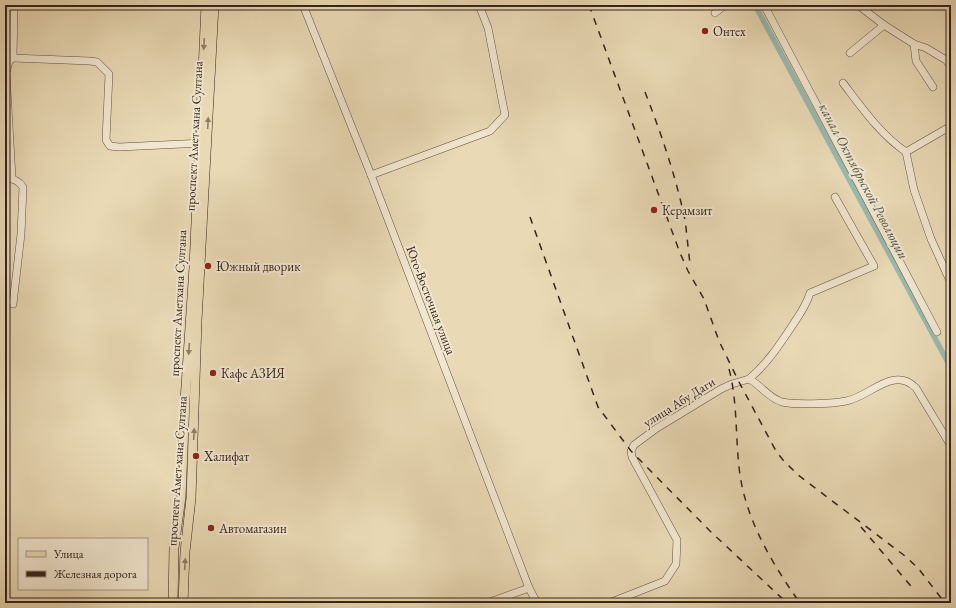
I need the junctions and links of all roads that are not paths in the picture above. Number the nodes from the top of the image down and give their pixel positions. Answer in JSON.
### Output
{"nodes":[{"id":1,"x":206,"y":5,"type":"edge"},
{"id":2,"x":214,"y":5,"type":"edge"},
{"id":3,"x":303,"y":5,"type":"edge"},
{"id":4,"x":479,"y":5,"type":"edge"},
{"id":5,"x":725,"y":5,"type":"edge"},
{"id":6,"x":764,"y":5,"type":"edge"},
{"id":7,"x":858,"y":5,"type":"edge"},
{"id":8,"x":5,"y":6,"type":"edge"},
{"id":9,"x":14,"y":6,"type":"edge"},
{"id":10,"x":715,"y":13,"type":"dead end"},
{"id":11,"x":884,"y":26,"type":"junction"},
{"id":12,"x":5,"y":35,"type":"edge"},
{"id":13,"x":13,"y":35,"type":"junction"},
{"id":14,"x":914,"y":44,"type":"junction"},
{"id":15,"x":850,"y":53,"type":"dead end"},
{"id":16,"x":13,"y":58,"type":"junction"},
{"id":17,"x":951,"y":66,"type":"edge"},
{"id":18,"x":843,"y":83,"type":"dead end"},
{"id":19,"x":933,"y":87,"type":"dead end"},
{"id":20,"x":951,"y":126,"type":"edge"},
{"id":21,"x":203,"y":143,"type":"junction"},
{"id":22,"x":906,"y":152,"type":"junction"},
{"id":23,"x":371,"y":175,"type":"junction"},
{"id":24,"x":9,"y":179,"type":"edge"},
{"id":25,"x":835,"y":197,"type":"dead end"},
{"id":26,"x":951,"y":283,"type":"edge"},
{"id":27,"x":13,"y":304,"type":"dead end"},
{"id":28,"x":937,"y":332,"type":"dead end"},
{"id":29,"x":749,"y":379,"type":"junction"},
{"id":30,"x":951,"y":446,"type":"edge"},
{"id":31,"x":529,"y":588,"type":"junction"},
{"id":32,"x":5,"y":600,"type":"edge"},
{"id":33,"x":8,"y":603,"type":"edge"},
{"id":34,"x":173,"y":603,"type":"edge"},
{"id":35,"x":183,"y":603,"type":"edge"},
{"id":36,"x":487,"y":603,"type":"edge"},
{"id":37,"x":537,"y":603,"type":"edge"},
{"id":38,"x":609,"y":603,"type":"edge"}],
"edges":[{"from":1,"to":21,"type":"main road","name":"проспект Аметхана Султана","one_way":true},
{"from":21,"to":2,"type":"main road","name":"проспект Амет-хана Султана","one_way":true},
{"from":3,"to":23,"type":"street","name":"Юго-Восточная улица"},
{"from":4,"to":23,"type":"street"},
{"from":5,"to":10,"type":"street"},
{"from":6,"to":28,"type":"street"},
{"from":7,"to":11,"type":"street"},
{"from":8,"to":9,"type":"street"},
{"from":9,"to":13,"type":"street"},
{"from":11,"to":14,"type":"street"},
{"from":11,"to":15,"type":"street"},
{"from":12,"to":13,"type":"street"},
{"from":13,"to":16,"type":"street"},
{"from":14,"to":17,"type":"street"},
{"from":14,"to":19,"type":"street"},
{"from":16,"to":21,"type":"street"},
{"from":16,"to":24,"type":"street"},
{"from":18,"to":22,"type":"street"},
{"from":20,"to":22,"type":"street"},
{"from":21,"to":34,"type":"main road","name":"проспект Аметхана Султана","one_way":true},
{"from":35,"to":21,"type":"main road","name":"проспект Амет-хана Султана","one_way":true},
{"from":22,"to":26,"type":"street"},
{"from":23,"to":31,"type":"street","name":"Юго-Восточная улица"},
{"from":24,"to":27,"type":"street"},
{"from":25,"to":29,"type":"street"},
{"from":29,"to":30,"type":"street"},
{"from":29,"to":38,"type":"street","name":"улица Абу Даги"},
{"from":31,"to":36,"type":"street"},
{"from":31,"to":37,"type":"street","name":"Юго-Восточная улица"},
{"from":32,"to":33,"type":"street"}]}
